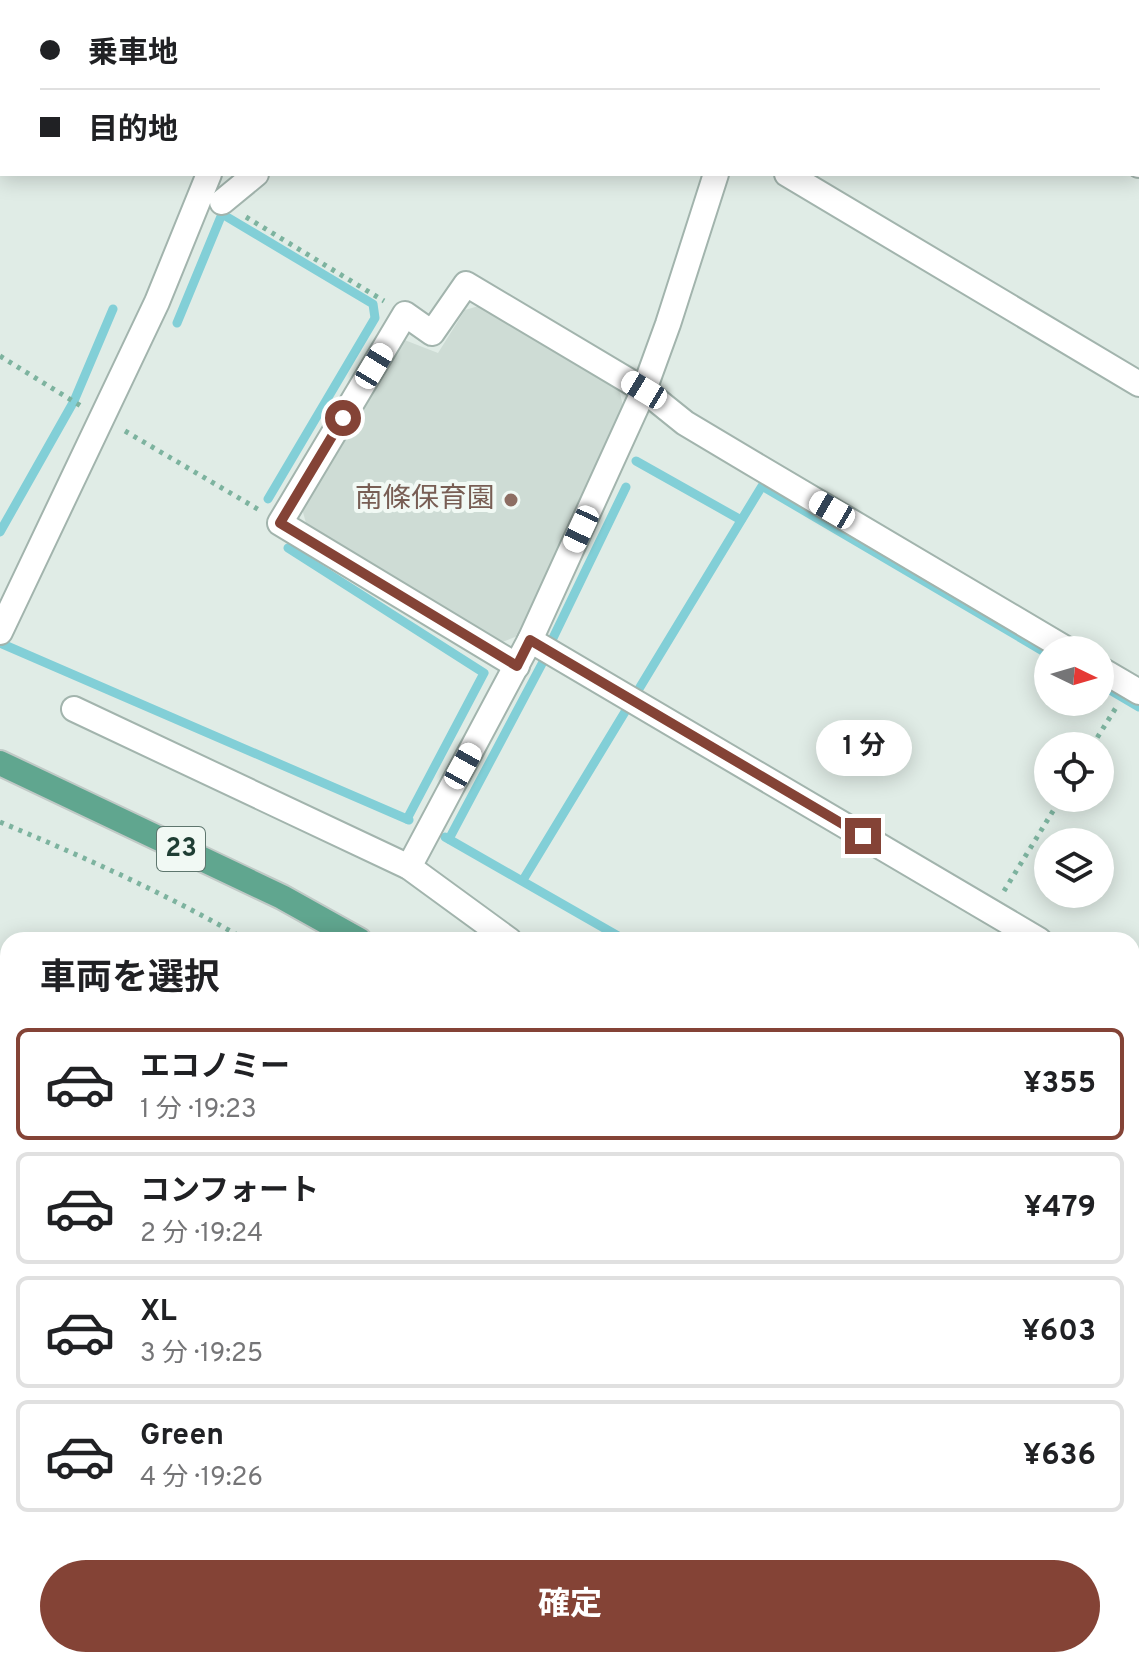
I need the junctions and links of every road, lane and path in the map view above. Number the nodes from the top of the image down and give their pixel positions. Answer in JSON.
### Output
{"nodes":[{"id":1,"x":208,"y":176,"type":"edge"},
{"id":2,"x":254,"y":176,"type":"edge"},
{"id":3,"x":715,"y":176,"type":"edge"},
{"id":4,"x":790,"y":176,"type":"edge"},
{"id":5,"x":222,"y":202,"type":"joint"},
{"id":6,"x":405,"y":314,"type":"junction"},
{"id":7,"x":0,"y":356,"type":"edge"},
{"id":8,"x":1139,"y":384,"type":"edge"},
{"id":9,"x":644,"y":390,"type":"junction"},
{"id":10,"x":103,"y":418,"type":"junction"},
{"id":11,"x":280,"y":523,"type":"junction"},
{"id":12,"x":0,"y":632,"type":"edge"},
{"id":13,"x":1044,"y":636,"type":"edge"},
{"id":14,"x":530,"y":640,"type":"junction"},
{"id":15,"x":517,"y":666,"type":"junction"},
{"id":16,"x":1114,"y":674,"type":"edge"},
{"id":17,"x":1135,"y":682,"type":"edge"},
{"id":18,"x":74,"y":709,"type":"dead end"},
{"id":19,"x":1101,"y":732,"type":"edge"},
{"id":20,"x":0,"y":763,"type":"edge"},
{"id":21,"x":1053,"y":812,"type":"edge"},
{"id":22,"x":0,"y":822,"type":"edge"},
{"id":23,"x":409,"y":867,"type":"junction"},
{"id":24,"x":992,"y":912,"type":"junction"},
{"id":25,"x":232,"y":932,"type":"edge"},
{"id":26,"x":345,"y":932,"type":"edge"},
{"id":27,"x":498,"y":932,"type":"edge"},
{"id":28,"x":1026,"y":932,"type":"edge"}],
"edges":[{"from":1,"to":10,"type":"street"},
{"from":2,"to":5,"type":"street"},
{"from":3,"to":9,"type":"street"},
{"from":4,"to":8,"type":"street"},
{"from":5,"to":6,"type":"path"},
{"from":6,"to":9,"type":"street"},
{"from":6,"to":11,"type":"street"},
{"from":7,"to":10,"type":"path"},
{"from":9,"to":13,"type":"street"},
{"from":9,"to":14,"type":"street"},
{"from":10,"to":11,"type":"path"},
{"from":10,"to":12,"type":"street"},
{"from":11,"to":15,"type":"street"},
{"from":14,"to":15,"type":"street"},
{"from":14,"to":24,"type":"street"},
{"from":15,"to":23,"type":"street"},
{"from":16,"to":17,"type":"street"},
{"from":17,"to":19,"type":"path"},
{"from":18,"to":23,"type":"street"},
{"from":20,"to":26,"type":"main road","number":"23"},
{"from":21,"to":24,"type":"path"},
{"from":22,"to":25,"type":"path"},
{"from":23,"to":27,"type":"street"},
{"from":24,"to":28,"type":"street"}]}
